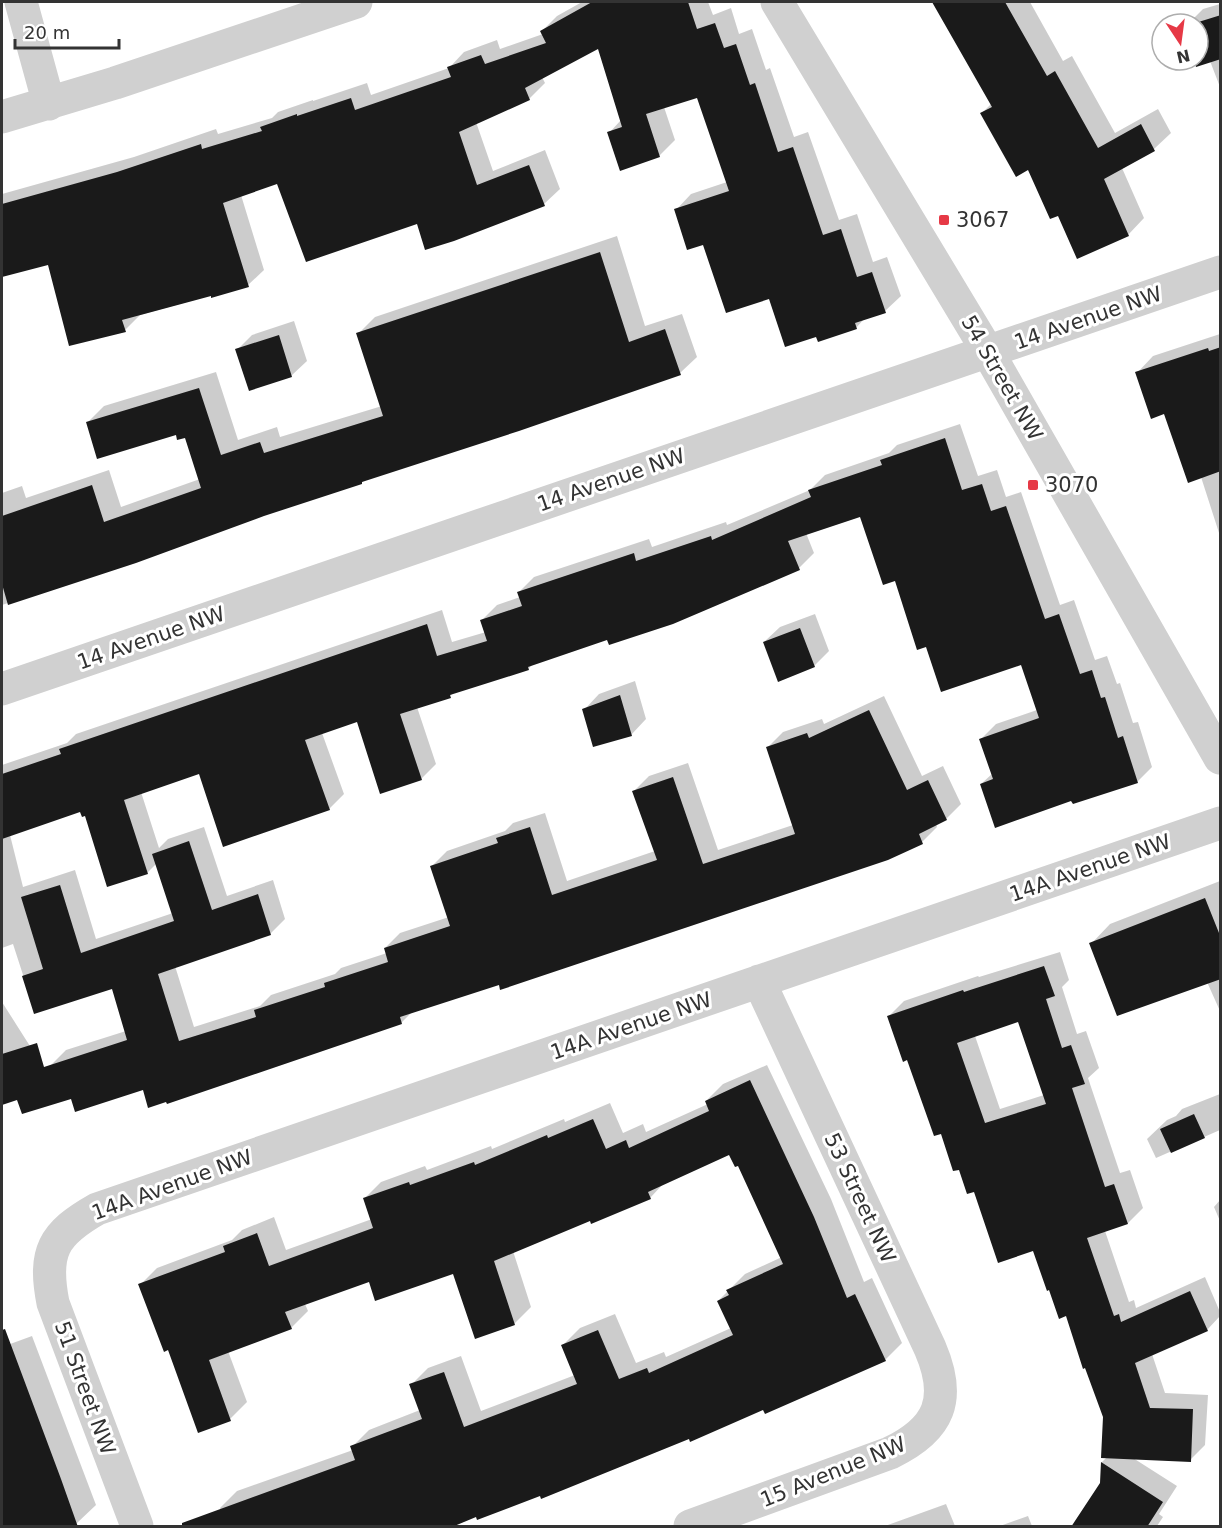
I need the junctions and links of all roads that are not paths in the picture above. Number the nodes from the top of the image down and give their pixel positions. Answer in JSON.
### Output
{"nodes":[{"id":1,"x":21,"y":2,"type":"edge"},
{"id":2,"x":356,"y":2,"type":"edge"},
{"id":3,"x":777,"y":2,"type":"edge"},
{"id":4,"x":49,"y":104,"type":"junction"},
{"id":5,"x":2,"y":117,"type":"edge"},
{"id":6,"x":1221,"y":272,"type":"edge"},
{"id":7,"x":988,"y":352,"type":"junction"},
{"id":8,"x":2,"y":689,"type":"edge"},
{"id":9,"x":1221,"y":758,"type":"edge"},
{"id":10,"x":1221,"y":823,"type":"edge"},
{"id":11,"x":759,"y":981,"type":"junction"},
{"id":12,"x":53,"y":1248,"type":"joint"},
{"id":13,"x":934,"y":1419,"type":"joint"},
{"id":14,"x":137,"y":1527,"type":"edge"},
{"id":15,"x":690,"y":1527,"type":"edge"}],
"edges":[{"from":1,"to":4,"type":"street"},
{"from":2,"to":4,"type":"street"},
{"from":3,"to":7,"type":"street","name":"54 Street NW"},
{"from":4,"to":5,"type":"street"},
{"from":6,"to":7,"type":"street","name":"14 Avenue NW"},
{"from":7,"to":8,"type":"street","name":"14 Avenue NW"},
{"from":7,"to":9,"type":"street","name":"54 Street NW"},
{"from":10,"to":11,"type":"street","name":"14A Avenue NW"},
{"from":11,"to":12,"type":"street","name":"14A Avenue NW"},
{"from":11,"to":13,"type":"street","name":"53 Street NW"},
{"from":12,"to":14,"type":"street","name":"51 Street NW"},
{"from":13,"to":15,"type":"street","name":"15 Avenue NW"}]}
